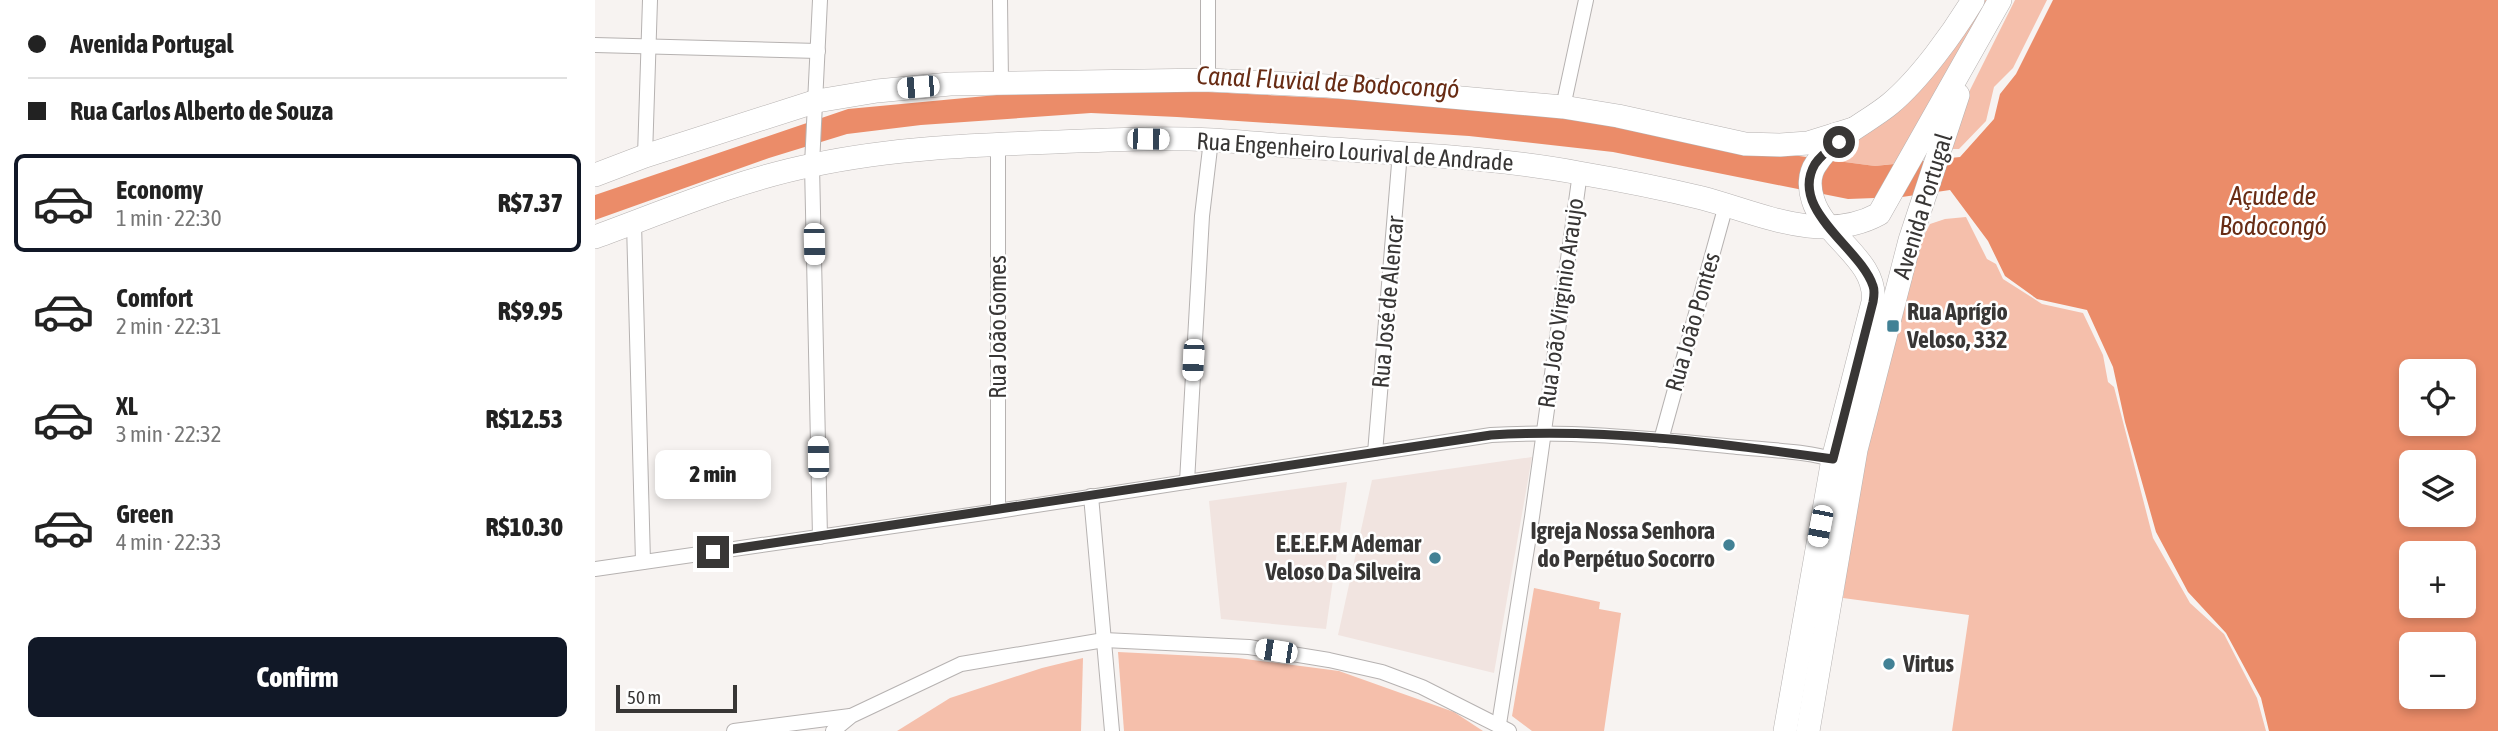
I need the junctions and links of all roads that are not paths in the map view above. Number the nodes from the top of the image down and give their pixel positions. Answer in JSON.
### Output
{"nodes":[{"id":1,"x":650,"y":0,"type":"edge"},
{"id":2,"x":820,"y":0,"type":"edge"},
{"id":3,"x":1000,"y":0,"type":"edge"},
{"id":4,"x":1208,"y":0,"type":"edge"},
{"id":5,"x":1586,"y":0,"type":"edge"},
{"id":6,"x":1973,"y":0,"type":"edge"},
{"id":7,"x":1996,"y":8,"type":"edge"},
{"id":8,"x":595,"y":45,"type":"edge"},
{"id":9,"x":649,"y":47,"type":"junction"},
{"id":10,"x":818,"y":51,"type":"junction"},
{"id":11,"x":1208,"y":80,"type":"junction"},
{"id":12,"x":1000,"y":82,"type":"junction"},
{"id":13,"x":816,"y":106,"type":"junction"},
{"id":14,"x":1563,"y":107,"type":"junction"},
{"id":15,"x":1853,"y":129,"type":"junction"},
{"id":16,"x":1211,"y":140,"type":"junction"},
{"id":17,"x":998,"y":144,"type":"junction"},
{"id":18,"x":1400,"y":152,"type":"junction"},
{"id":19,"x":1926,"y":155,"type":"junction"},
{"id":20,"x":645,"y":156,"type":"junction"},
{"id":21,"x":813,"y":160,"type":"junction"},
{"id":22,"x":1580,"y":173,"type":"junction"},
{"id":23,"x":595,"y":175,"type":"edge"},
{"id":24,"x":1726,"y":205,"type":"junction"},
{"id":25,"x":634,"y":223,"type":"junction"},
{"id":26,"x":1839,"y":227,"type":"junction"},
{"id":27,"x":595,"y":237,"type":"edge"},
{"id":28,"x":1542,"y":432,"type":"junction"},
{"id":29,"x":1661,"y":440,"type":"junction"},
{"id":30,"x":1375,"y":453,"type":"junction"},
{"id":31,"x":1843,"y":462,"type":"junction"},
{"id":32,"x":1187,"y":482,"type":"junction"},
{"id":33,"x":1091,"y":496,"type":"junction"},
{"id":34,"x":998,"y":511,"type":"junction"},
{"id":35,"x":820,"y":537,"type":"junction"},
{"id":36,"x":643,"y":562,"type":"junction"},
{"id":37,"x":595,"y":569,"type":"edge"},
{"id":38,"x":1104,"y":640,"type":"junction"},
{"id":39,"x":852,"y":716,"type":"junction"},
{"id":40,"x":1504,"y":728,"type":"edge"},
{"id":41,"x":734,"y":731,"type":"edge"},
{"id":42,"x":833,"y":731,"type":"edge"},
{"id":43,"x":1112,"y":731,"type":"edge"},
{"id":44,"x":1784,"y":731,"type":"edge"},
{"id":45,"x":1808,"y":731,"type":"edge"}],
"edges":[{"from":1,"to":9,"type":"street"},
{"from":2,"to":10,"type":"street"},
{"from":3,"to":12,"type":"street"},
{"from":4,"to":11,"type":"street"},
{"from":5,"to":14,"type":"street"},
{"from":6,"to":15,"type":"main road","name":"Avenida Portugal"},
{"from":7,"to":19,"type":"main road","name":"Avenida Portugal"},
{"from":8,"to":9,"type":"street"},
{"from":9,"to":10,"type":"street"},
{"from":9,"to":20,"type":"street"},
{"from":10,"to":13,"type":"street"},
{"from":11,"to":12,"type":"main road"},
{"from":11,"to":14,"type":"main road"},
{"from":12,"to":13,"type":"main road"},
{"from":13,"to":20,"type":"main road"},
{"from":13,"to":21,"type":"street"},
{"from":14,"to":15,"type":"main road"},
{"from":15,"to":26,"type":"main road","name":"Avenida Portugal"},
{"from":16,"to":17,"type":"main road","name":"Rua Engenheiro Lourival de Andrade"},
{"from":16,"to":18,"type":"main road","name":"Rua Engenheiro Lourival de Andrade"},
{"from":16,"to":32,"type":"street"},
{"from":17,"to":21,"type":"main road","name":"Rua Engenheiro Lourival de Andrade"},
{"from":17,"to":34,"type":"street","name":"Rua João Gomes"},
{"from":18,"to":22,"type":"main road","name":"Rua Engenheiro Lourival de Andrade"},
{"from":18,"to":30,"type":"street","name":"Rua José de Alencar"},
{"from":19,"to":26,"type":"main road","name":"Avenida Portugal"},
{"from":19,"to":31,"type":"main road","name":"Avenida Portugal"},
{"from":20,"to":23,"type":"main road"},
{"from":21,"to":25,"type":"main road","name":"Rua Engenheiro Lourival de Andrade"},
{"from":21,"to":35,"type":"street"},
{"from":22,"to":24,"type":"main road","name":"Rua Engenheiro Lourival de Andrade"},
{"from":22,"to":28,"type":"street","name":"Rua João Virginio Araujo"},
{"from":24,"to":26,"type":"main road","name":"Rua Engenheiro Lourival de Andrade"},
{"from":24,"to":29,"type":"street","name":"Rua João Pontes"},
{"from":25,"to":27,"type":"main road","name":"Rua Engenheiro Lourival de Andrade"},
{"from":25,"to":36,"type":"street"},
{"from":26,"to":31,"type":"main road","name":"Avenida Portugal"},
{"from":28,"to":29,"type":"street"},
{"from":28,"to":30,"type":"street"},
{"from":28,"to":40,"type":"street","name":"Rua João Virginio Araujo"},
{"from":29,"to":31,"type":"street"},
{"from":30,"to":32,"type":"street"},
{"from":31,"to":44,"type":"main road","name":"Avenida Portugal"},
{"from":31,"to":45,"type":"main road","name":"Avenida Portugal"},
{"from":32,"to":33,"type":"street"},
{"from":33,"to":34,"type":"street"},
{"from":33,"to":38,"type":"street"},
{"from":34,"to":35,"type":"street"},
{"from":35,"to":36,"type":"street"},
{"from":36,"to":37,"type":"street"},
{"from":38,"to":39,"type":"street"},
{"from":38,"to":40,"type":"street"},
{"from":38,"to":43,"type":"street"},
{"from":39,"to":41,"type":"street"},
{"from":39,"to":42,"type":"street"}]}
